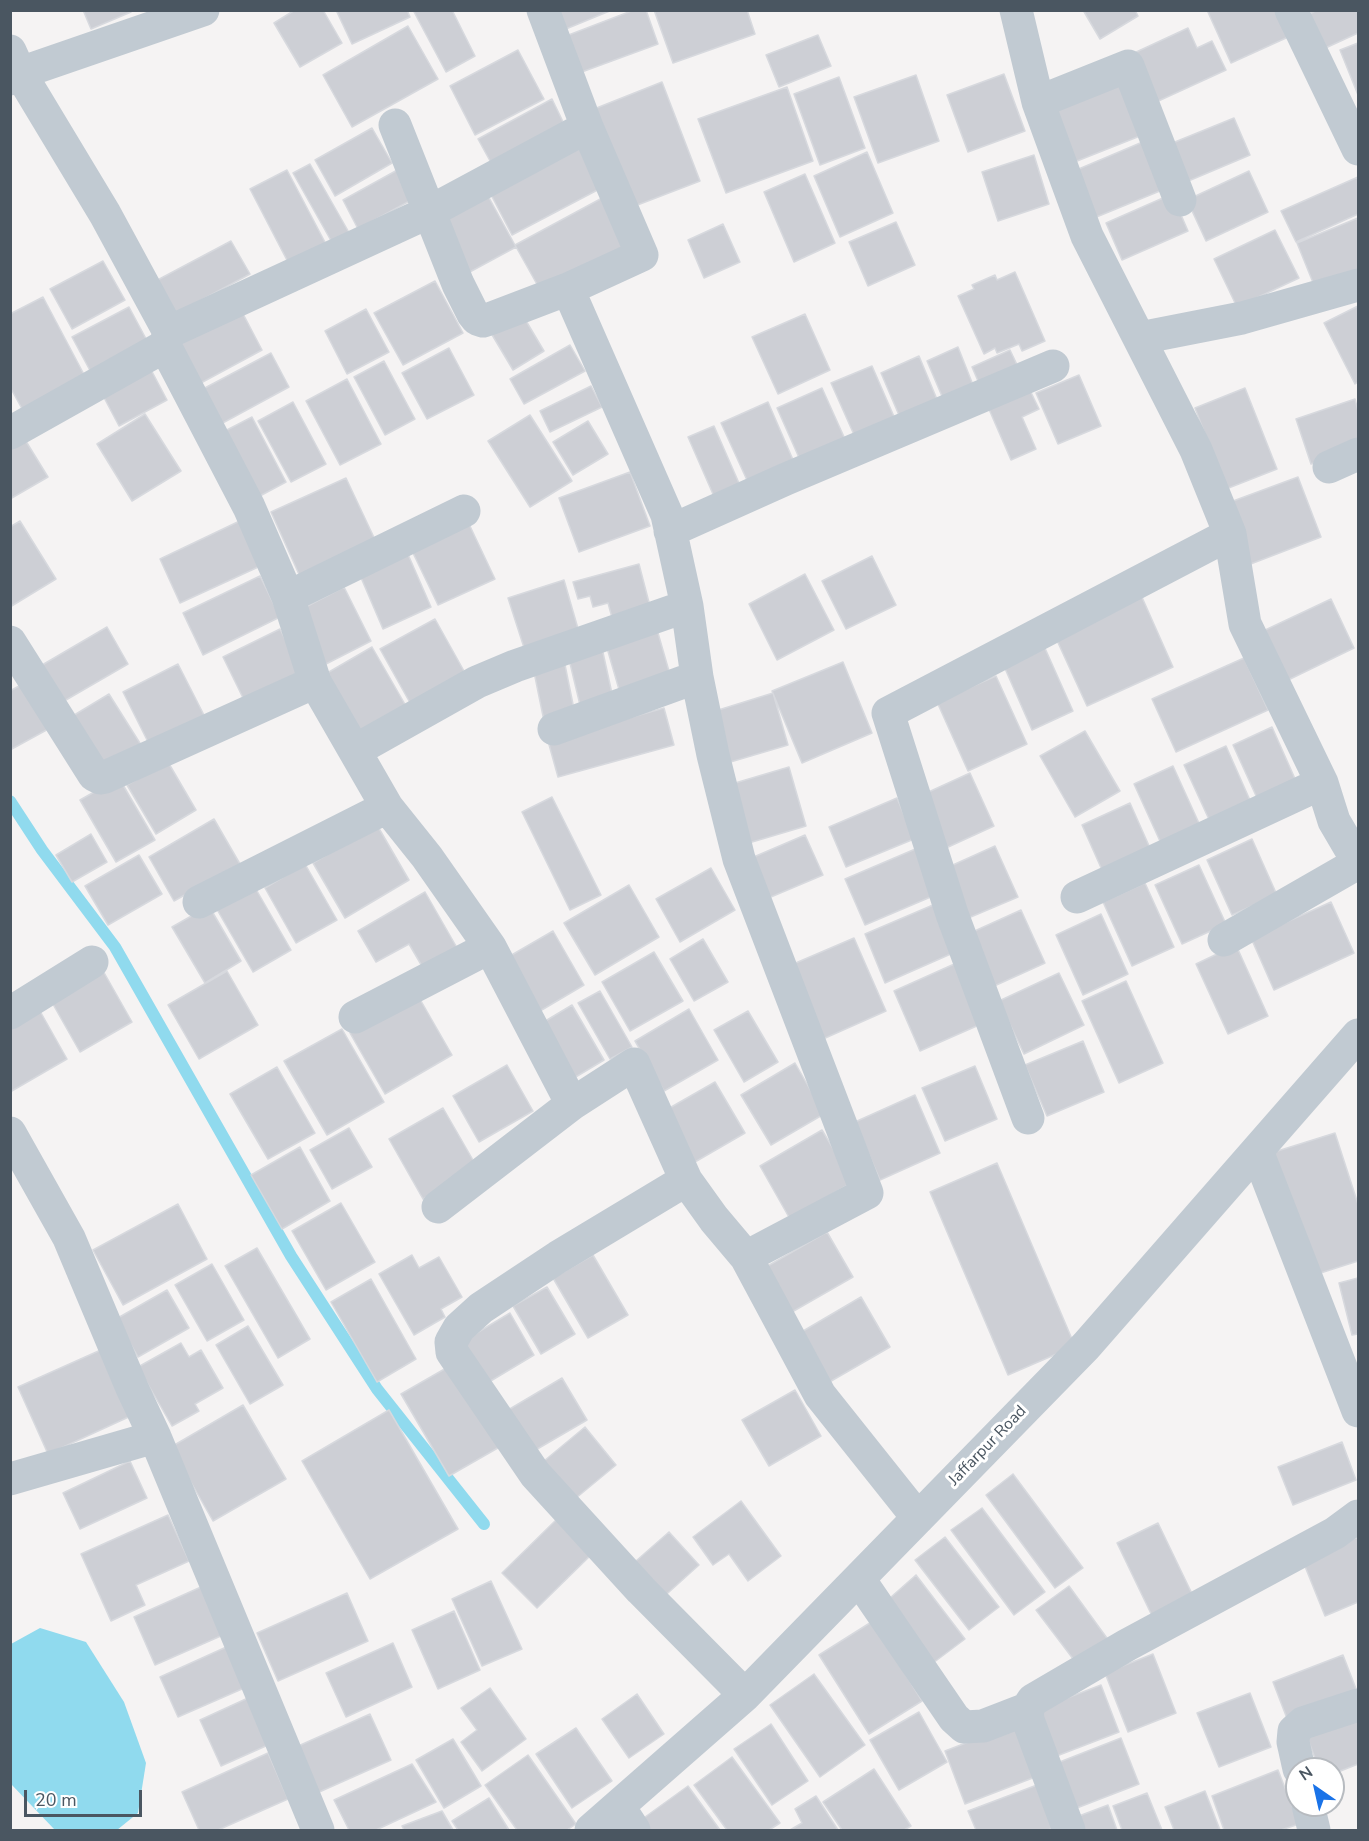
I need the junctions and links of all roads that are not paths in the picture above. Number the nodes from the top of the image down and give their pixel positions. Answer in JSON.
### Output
{"nodes":[{"id":1,"x":203,"y":10,"type":"edge"},
{"id":2,"x":543,"y":10,"type":"edge"},
{"id":3,"x":1016,"y":10,"type":"edge"},
{"id":4,"x":1291,"y":10,"type":"edge"},
{"id":5,"x":14,"y":67,"type":"edge"},
{"id":6,"x":1038,"y":102,"type":"junction"},
{"id":7,"x":395,"y":125,"type":"dead end"},
{"id":8,"x":587,"y":127,"type":"junction"},
{"id":9,"x":1358,"y":145,"type":"edge"},
{"id":10,"x":1180,"y":200,"type":"dead end"},
{"id":11,"x":429,"y":212,"type":"junction"},
{"id":12,"x":1359,"y":285,"type":"edge"},
{"id":13,"x":567,"y":289,"type":"junction"},
{"id":14,"x":1140,"y":338,"type":"junction"},
{"id":15,"x":167,"y":339,"type":"junction"},
{"id":16,"x":1053,"y":366,"type":"dead end"},
{"id":17,"x":10,"y":434,"type":"edge"},
{"id":18,"x":1359,"y":453,"type":"edge"},
{"id":19,"x":1329,"y":467,"type":"dead end"},
{"id":20,"x":464,"y":511,"type":"dead end"},
{"id":21,"x":670,"y":531,"type":"junction"},
{"id":22,"x":1230,"y":534,"type":"junction"},
{"id":23,"x":288,"y":597,"type":"junction"},
{"id":24,"x":687,"y":606,"type":"junction"},
{"id":25,"x":10,"y":642,"type":"edge"},
{"id":26,"x":697,"y":677,"type":"junction"},
{"id":27,"x":315,"y":682,"type":"junction"},
{"id":28,"x":554,"y":729,"type":"dead end"},
{"id":29,"x":356,"y":750,"type":"junction"},
{"id":30,"x":1322,"y":783,"type":"junction"},
{"id":31,"x":387,"y":807,"type":"junction"},
{"id":32,"x":1359,"y":862,"type":"edge"},
{"id":33,"x":1077,"y":897,"type":"dead end"},
{"id":34,"x":199,"y":902,"type":"dead end"},
{"id":35,"x":1224,"y":940,"type":"dead end"},
{"id":36,"x":490,"y":947,"type":"junction"},
{"id":37,"x":92,"y":962,"type":"dead end"},
{"id":38,"x":10,"y":1013,"type":"edge"},
{"id":39,"x":355,"y":1017,"type":"dead end"},
{"id":40,"x":1359,"y":1035,"type":"edge"},
{"id":41,"x":572,"y":1104,"type":"junction"},
{"id":42,"x":1028,"y":1119,"type":"dead end"},
{"id":43,"x":10,"y":1133,"type":"edge"},
{"id":44,"x":1257,"y":1151,"type":"junction"},
{"id":45,"x":686,"y":1180,"type":"junction"},
{"id":46,"x":438,"y":1207,"type":"dead end"},
{"id":47,"x":746,"y":1257,"type":"junction"},
{"id":48,"x":1359,"y":1411,"type":"edge"},
{"id":49,"x":155,"y":1437,"type":"junction"},
{"id":50,"x":10,"y":1479,"type":"edge"},
{"id":51,"x":1359,"y":1516,"type":"edge"},
{"id":52,"x":918,"y":1518,"type":"junction"},
{"id":53,"x":859,"y":1579,"type":"junction"},
{"id":54,"x":746,"y":1695,"type":"junction"},
{"id":55,"x":1359,"y":1705,"type":"edge"},
{"id":56,"x":1027,"y":1709,"type":"junction"},
{"id":57,"x":1296,"y":1757,"type":"edge"},
{"id":58,"x":626,"y":1819,"type":"edge"},
{"id":59,"x":318,"y":1830,"type":"edge"},
{"id":60,"x":591,"y":1830,"type":"edge"},
{"id":61,"x":1069,"y":1830,"type":"edge"}],
"edges":[{"from":1,"to":5,"type":"street"},
{"from":2,"to":8,"type":"street"},
{"from":3,"to":6,"type":"street"},
{"from":4,"to":9,"type":"street"},
{"from":5,"to":15,"type":"street"},
{"from":6,"to":10,"type":"street"},
{"from":6,"to":14,"type":"street"},
{"from":7,"to":11,"type":"street"},
{"from":8,"to":11,"type":"street"},
{"from":8,"to":13,"type":"street"},
{"from":11,"to":13,"type":"street"},
{"from":11,"to":15,"type":"street"},
{"from":12,"to":14,"type":"street"},
{"from":13,"to":21,"type":"street"},
{"from":14,"to":22,"type":"street"},
{"from":15,"to":17,"type":"street"},
{"from":15,"to":23,"type":"street"},
{"from":16,"to":21,"type":"street"},
{"from":18,"to":19,"type":"street"},
{"from":20,"to":23,"type":"street"},
{"from":21,"to":24,"type":"street"},
{"from":22,"to":30,"type":"street"},
{"from":22,"to":42,"type":"street"},
{"from":23,"to":27,"type":"street"},
{"from":24,"to":26,"type":"street"},
{"from":24,"to":29,"type":"street"},
{"from":25,"to":27,"type":"street"},
{"from":26,"to":28,"type":"street"},
{"from":26,"to":47,"type":"street"},
{"from":27,"to":29,"type":"street"},
{"from":29,"to":31,"type":"street"},
{"from":30,"to":32,"type":"street"},
{"from":30,"to":33,"type":"street"},
{"from":31,"to":34,"type":"street"},
{"from":31,"to":36,"type":"street"},
{"from":32,"to":35,"type":"street"},
{"from":36,"to":39,"type":"street"},
{"from":36,"to":41,"type":"street"},
{"from":37,"to":38,"type":"street"},
{"from":40,"to":44,"type":"street","name":"Jaffarpur Road"},
{"from":41,"to":45,"type":"street"},
{"from":41,"to":46,"type":"street"},
{"from":43,"to":49,"type":"street"},
{"from":44,"to":48,"type":"street"},
{"from":44,"to":52,"type":"street","name":"Jaffarpur Road"},
{"from":45,"to":47,"type":"street"},
{"from":45,"to":54,"type":"street"},
{"from":47,"to":52,"type":"street"},
{"from":49,"to":50,"type":"street"},
{"from":49,"to":59,"type":"street"},
{"from":51,"to":56,"type":"street"},
{"from":52,"to":53,"type":"street","name":"Jaffarpur Road"},
{"from":53,"to":54,"type":"street","name":"Jaffarpur Road"},
{"from":53,"to":56,"type":"street"},
{"from":54,"to":58,"type":"street","name":"Jaffarpur Road"},
{"from":55,"to":57,"type":"street"},
{"from":56,"to":61,"type":"street"},
{"from":58,"to":60,"type":"street","name":"Jaffarpur Road"}]}
